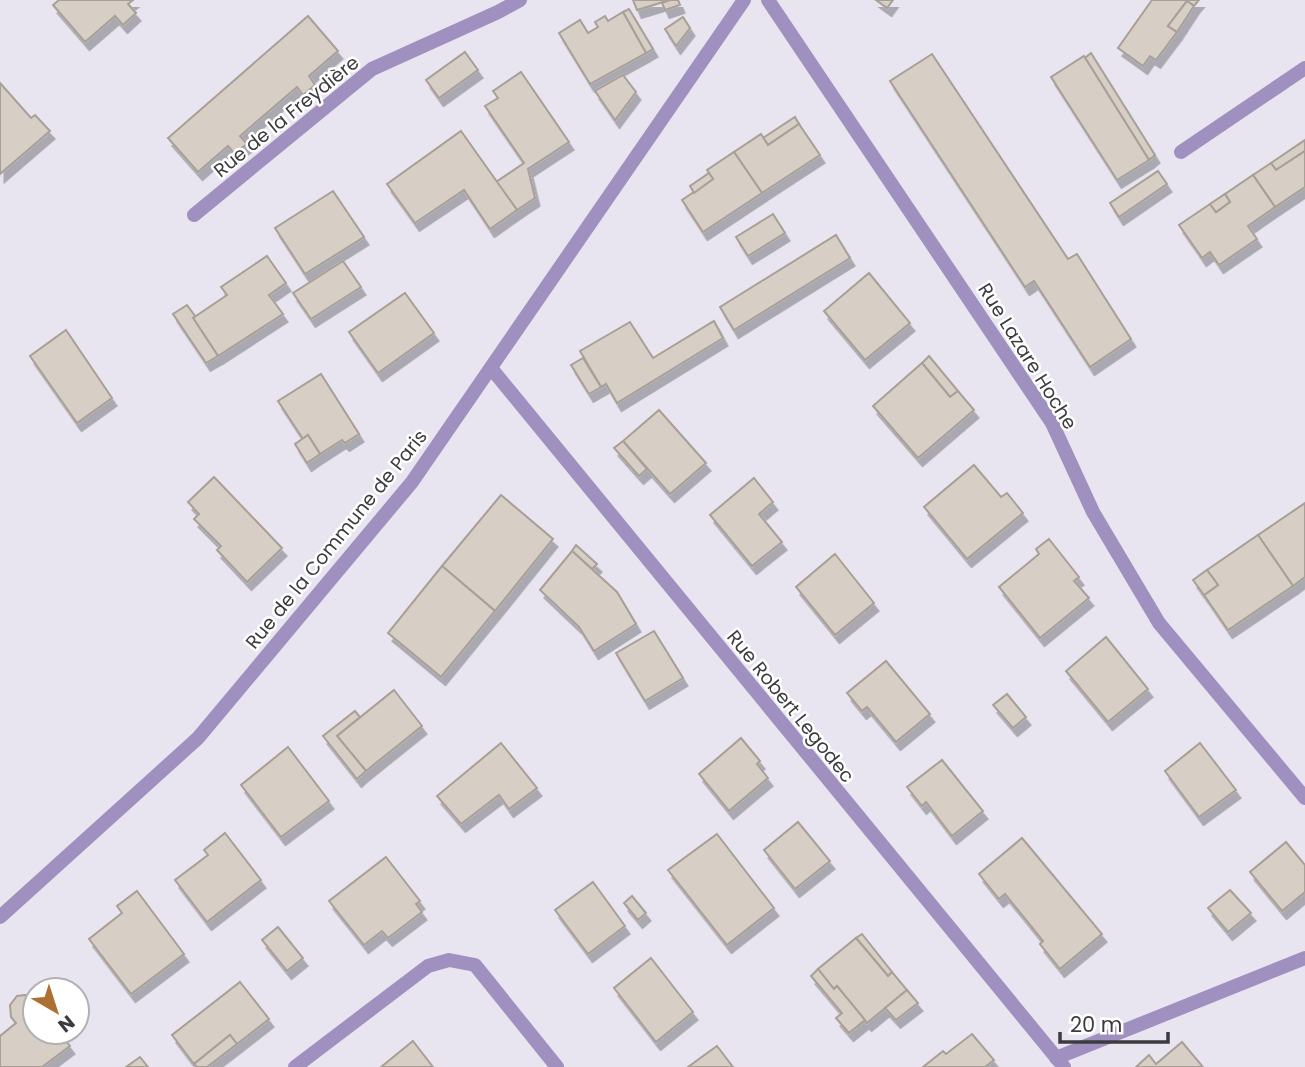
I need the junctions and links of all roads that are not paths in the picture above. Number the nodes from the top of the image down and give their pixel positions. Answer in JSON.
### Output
{"nodes":[{"id":1,"x":520,"y":0,"type":"edge"},
{"id":2,"x":744,"y":0,"type":"edge"},
{"id":3,"x":768,"y":0,"type":"edge"},
{"id":4,"x":1305,"y":68,"type":"edge"},
{"id":5,"x":1181,"y":152,"type":"dead end"},
{"id":6,"x":194,"y":215,"type":"dead end"},
{"id":7,"x":491,"y":368,"type":"junction"},
{"id":8,"x":1305,"y":798,"type":"edge"},
{"id":9,"x":0,"y":917,"type":"edge"},
{"id":10,"x":1305,"y":958,"type":"edge"},
{"id":11,"x":1060,"y":1062,"type":"edge"},
{"id":12,"x":295,"y":1067,"type":"edge"},
{"id":13,"x":557,"y":1067,"type":"edge"}],
"edges":[{"from":1,"to":6,"type":"street","name":"Rue de la Freydière"},
{"from":2,"to":7,"type":"street","name":"Rue de la Commune de Paris"},
{"from":3,"to":8,"type":"street","name":"Rue Lazare Hoche"},
{"from":4,"to":5,"type":"street"},
{"from":7,"to":9,"type":"street","name":"Rue de la Commune de Paris"},
{"from":7,"to":11,"type":"street","name":"Rue Robert Legodec"},
{"from":10,"to":11,"type":"street"},
{"from":12,"to":13,"type":"street"}]}
